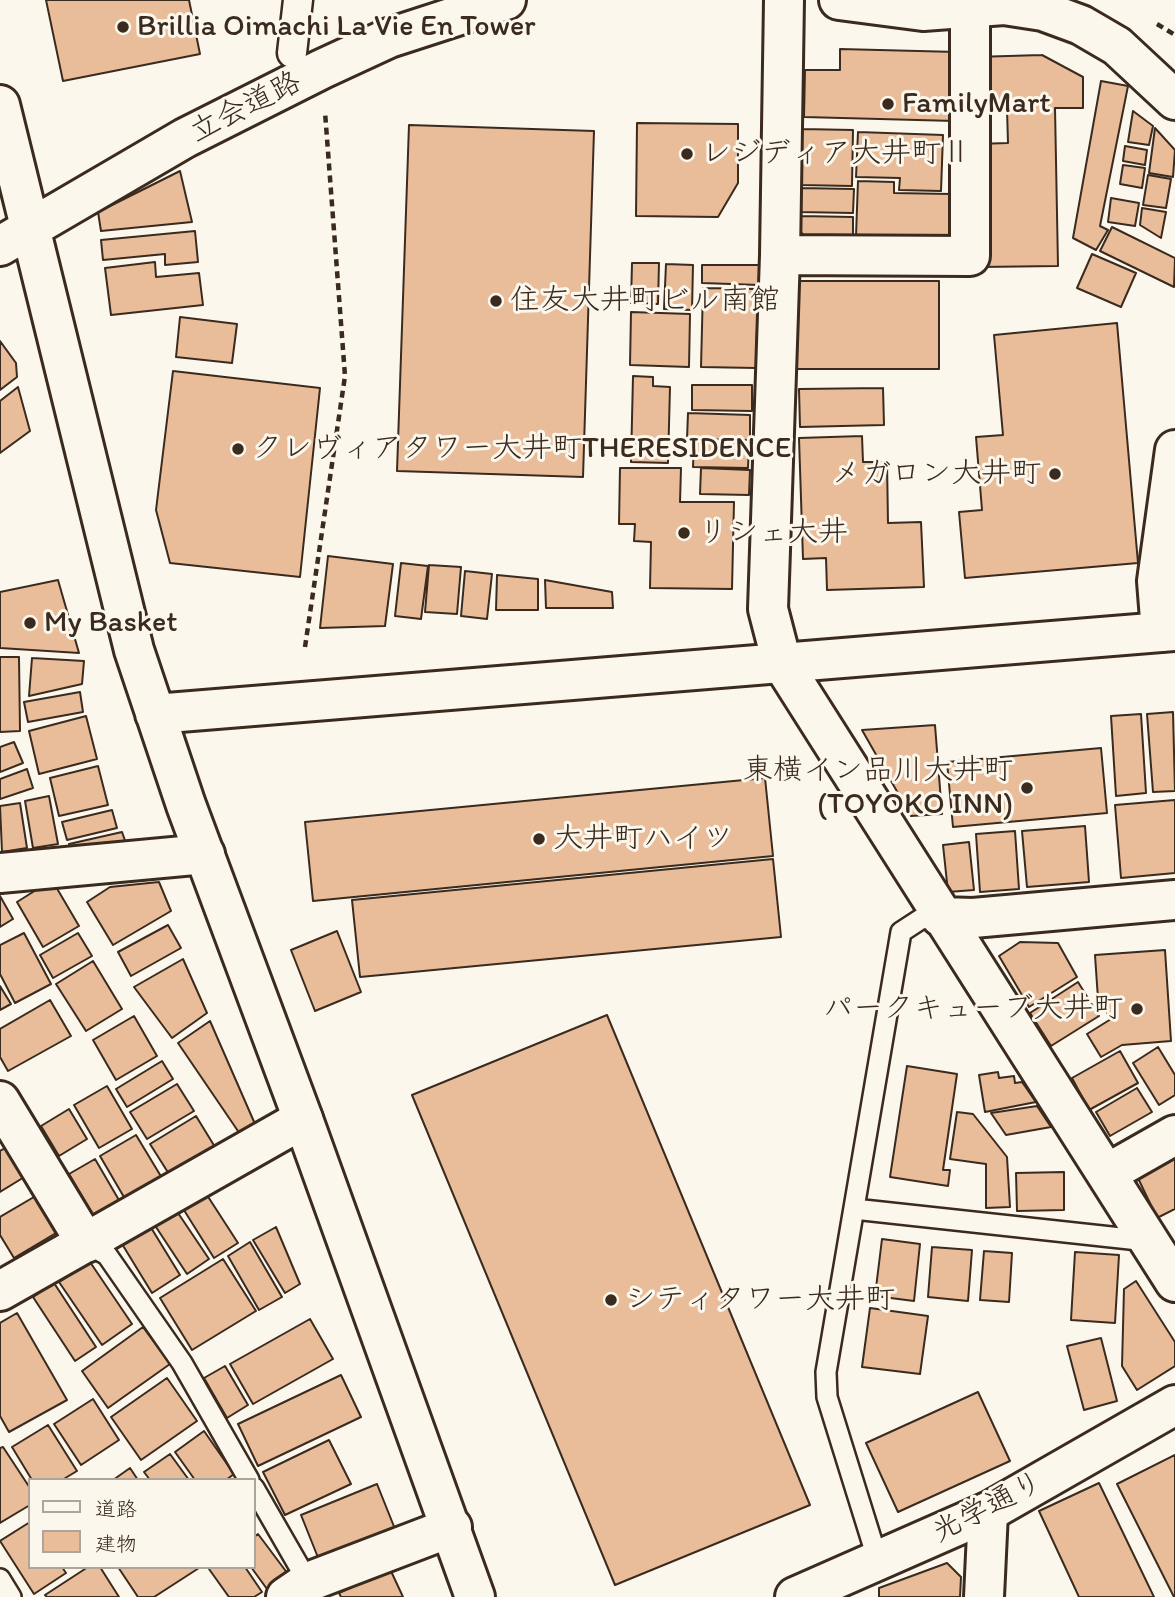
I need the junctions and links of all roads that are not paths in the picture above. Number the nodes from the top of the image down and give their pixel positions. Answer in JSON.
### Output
{"nodes":[{"id":1,"x":298,"y":0,"type":"edge"},
{"id":2,"x":506,"y":0,"type":"edge"},
{"id":3,"x":783,"y":0,"type":"edge"},
{"id":4,"x":839,"y":0,"type":"edge"},
{"id":5,"x":970,"y":7,"type":"junction"},
{"id":6,"x":307,"y":61,"type":"junction"},
{"id":7,"x":1175,"y":100,"type":"edge"},
{"id":8,"x":0,"y":105,"type":"edge"},
{"id":9,"x":14,"y":238,"type":"edge"},
{"id":10,"x":780,"y":255,"type":"junction"},
{"id":11,"x":1175,"y":450,"type":"edge"},
{"id":12,"x":1168,"y":632,"type":"edge"},
{"id":13,"x":782,"y":663,"type":"junction"},
{"id":14,"x":155,"y":714,"type":"junction"},
{"id":15,"x":205,"y":854,"type":"junction"},
{"id":16,"x":0,"y":873,"type":"edge"},
{"id":17,"x":1175,"y":900,"type":"edge"},
{"id":18,"x":942,"y":916,"type":"junction"},
{"id":19,"x":0,"y":1101,"type":"edge"},
{"id":20,"x":303,"y":1119,"type":"junction"},
{"id":21,"x":1175,"y":1135,"type":"edge"},
{"id":22,"x":1108,"y":1173,"type":"junction"},
{"id":23,"x":854,"y":1209,"type":"junction"},
{"id":24,"x":1149,"y":1242,"type":"junction"},
{"id":25,"x":86,"y":1243,"type":"junction"},
{"id":26,"x":1175,"y":1282,"type":"edge"},
{"id":27,"x":0,"y":1291,"type":"edge"},
{"id":28,"x":1175,"y":1405,"type":"edge"},
{"id":29,"x":248,"y":1478,"type":"edge"},
{"id":30,"x":256,"y":1493,"type":"edge"},
{"id":31,"x":988,"y":1511,"type":"junction"},
{"id":32,"x":452,"y":1527,"type":"junction"},
{"id":33,"x":878,"y":1561,"type":"junction"},
{"id":34,"x":0,"y":1579,"type":"edge"},
{"id":35,"x":297,"y":1590,"type":"edge"},
{"id":36,"x":799,"y":1596,"type":"edge"},
{"id":37,"x":11,"y":1597,"type":"edge"},
{"id":38,"x":475,"y":1597,"type":"edge"},
{"id":39,"x":984,"y":1597,"type":"edge"}],
"edges":[{"from":1,"to":6,"type":"street"},
{"from":2,"to":6,"type":"street","name":"立会道路"},
{"from":3,"to":10,"type":"street"},
{"from":4,"to":5,"type":"street"},
{"from":5,"to":7,"type":"street"},
{"from":5,"to":10,"type":"street"},
{"from":6,"to":9,"type":"street","name":"立会道路"},
{"from":8,"to":9,"type":"street"},
{"from":9,"to":14,"type":"street"},
{"from":10,"to":13,"type":"street"},
{"from":11,"to":12,"type":"street"},
{"from":12,"to":13,"type":"street"},
{"from":13,"to":14,"type":"street"},
{"from":13,"to":18,"type":"street"},
{"from":14,"to":15,"type":"street"},
{"from":15,"to":16,"type":"street"},
{"from":15,"to":20,"type":"street"},
{"from":17,"to":18,"type":"street"},
{"from":18,"to":22,"type":"street"},
{"from":18,"to":23,"type":"lane"},
{"from":19,"to":25,"type":"street"},
{"from":20,"to":25,"type":"street"},
{"from":20,"to":32,"type":"street"},
{"from":21,"to":22,"type":"street"},
{"from":22,"to":24,"type":"street"},
{"from":23,"to":24,"type":"lane"},
{"from":23,"to":33,"type":"lane"},
{"from":24,"to":26,"type":"street"},
{"from":25,"to":27,"type":"street"},
{"from":25,"to":29,"type":"lane"},
{"from":28,"to":31,"type":"street","name":"光学通り"},
{"from":30,"to":35,"type":"lane"},
{"from":31,"to":33,"type":"street","name":"光学通り"},
{"from":31,"to":39,"type":"street"},
{"from":32,"to":35,"type":"street"},
{"from":32,"to":38,"type":"street"},
{"from":33,"to":36,"type":"street","name":"光学通り"},
{"from":34,"to":37,"type":"lane"}]}
